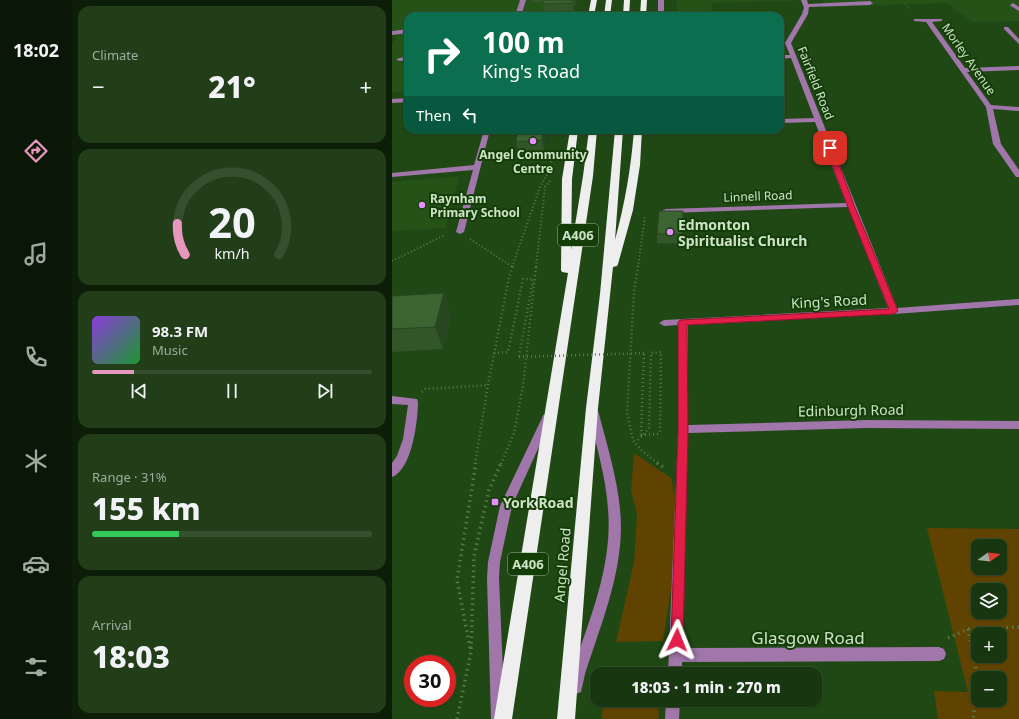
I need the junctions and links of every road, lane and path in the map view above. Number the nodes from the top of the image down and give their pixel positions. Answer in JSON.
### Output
{"nodes":[{"id":1,"x":523,"y":0,"type":"edge"},
{"id":2,"x":594,"y":0,"type":"edge"},
{"id":3,"x":609,"y":0,"type":"edge"},
{"id":4,"x":628,"y":0,"type":"edge"},
{"id":5,"x":644,"y":0,"type":"edge"},
{"id":6,"x":660,"y":0,"type":"edge"},
{"id":7,"x":805,"y":3,"type":"edge"},
{"id":8,"x":870,"y":4,"type":"dead end"},
{"id":9,"x":1013,"y":4,"type":"dead end"},
{"id":10,"x":1019,"y":9,"type":"edge"},
{"id":11,"x":519,"y":12,"type":"edge"},
{"id":12,"x":592,"y":12,"type":"edge"},
{"id":13,"x":608,"y":12,"type":"edge"},
{"id":14,"x":626,"y":12,"type":"edge"},
{"id":15,"x":644,"y":12,"type":"edge"},
{"id":16,"x":661,"y":12,"type":"edge"},
{"id":17,"x":916,"y":20,"type":"dead end"},
{"id":18,"x":928,"y":20,"type":"junction"},
{"id":19,"x":940,"y":20,"type":"dead end"},
{"id":20,"x":1006,"y":28,"type":"dead end"},
{"id":21,"x":404,"y":31,"type":"edge"},
{"id":22,"x":392,"y":32,"type":"edge"},
{"id":23,"x":1019,"y":42,"type":"edge"},
{"id":24,"x":794,"y":56,"type":"junction"},
{"id":25,"x":784,"y":57,"type":"edge"},
{"id":26,"x":404,"y":58,"type":"edge"},
{"id":27,"x":399,"y":59,"type":"dead end"},
{"id":28,"x":1019,"y":68,"type":"edge"},
{"id":29,"x":964,"y":70,"type":"junction"},
{"id":30,"x":404,"y":100,"type":"edge"},
{"id":31,"x":392,"y":101,"type":"edge"},
{"id":32,"x":989,"y":106,"type":"junction"},
{"id":33,"x":1019,"y":108,"type":"edge"},
{"id":34,"x":819,"y":120,"type":"junction"},
{"id":35,"x":784,"y":121,"type":"edge"},
{"id":36,"x":486,"y":134,"type":"edge"},
{"id":37,"x":573,"y":134,"type":"edge"},
{"id":38,"x":593,"y":134,"type":"edge"},
{"id":39,"x":619,"y":134,"type":"edge"},
{"id":40,"x":638,"y":134,"type":"edge"},
{"id":41,"x":553,"y":151,"type":"dead end"},
{"id":42,"x":477,"y":168,"type":"junction"},
{"id":43,"x":392,"y":175,"type":"edge"},
{"id":44,"x":1019,"y":175,"type":"edge"},
{"id":45,"x":544,"y":180,"type":"junction"},
{"id":46,"x":851,"y":205,"type":"junction"},
{"id":47,"x":666,"y":211,"type":"edge"},
{"id":48,"x":645,"y":216,"type":"dead end"},
{"id":49,"x":460,"y":232,"type":"junction"},
{"id":50,"x":392,"y":261,"type":"edge"},
{"id":51,"x":513,"y":267,"type":"junction"},
{"id":52,"x":605,"y":294,"type":"junction"},
{"id":53,"x":1019,"y":302,"type":"edge"},
{"id":54,"x":566,"y":310,"type":"junction"},
{"id":55,"x":894,"y":311,"type":"junction"},
{"id":56,"x":683,"y":322,"type":"junction"},
{"id":57,"x":664,"y":323,"type":"dead end"},
{"id":58,"x":494,"y":353,"type":"junction"},
{"id":59,"x":488,"y":385,"type":"junction"},
{"id":60,"x":392,"y":400,"type":"edge"},
{"id":61,"x":413,"y":402,"type":"junction"},
{"id":62,"x":552,"y":408,"type":"junction"},
{"id":63,"x":592,"y":408,"type":"junction"},
{"id":64,"x":1019,"y":425,"type":"edge"},
{"id":65,"x":683,"y":429,"type":"junction"},
{"id":66,"x":638,"y":440,"type":"dead end"},
{"id":67,"x":392,"y":472,"type":"edge"},
{"id":68,"x":682,"y":479,"type":"junction"},
{"id":69,"x":1019,"y":627,"type":"edge"},
{"id":70,"x":968,"y":630,"type":"junction"},
{"id":71,"x":471,"y":652,"type":"junction"},
{"id":72,"x":939,"y":654,"type":"joint"},
{"id":73,"x":677,"y":655,"type":"junction"},
{"id":74,"x":676,"y":667,"type":"edge"},
{"id":75,"x":673,"y":707,"type":"edge"},
{"id":76,"x":457,"y":719,"type":"edge"},
{"id":77,"x":498,"y":719,"type":"edge"},
{"id":78,"x":503,"y":719,"type":"edge"},
{"id":79,"x":566,"y":719,"type":"edge"},
{"id":80,"x":570,"y":719,"type":"edge"},
{"id":81,"x":672,"y":719,"type":"edge"},
{"id":82,"x":973,"y":719,"type":"edge"}],
"edges":[{"from":1,"to":11,"type":"street"},
{"from":2,"to":12,"type":"highway"},
{"from":3,"to":13,"type":"highway"},
{"from":4,"to":14,"type":"highway"},
{"from":5,"to":15,"type":"highway"},
{"from":6,"to":16,"type":"street"},
{"from":7,"to":8,"type":"street"},
{"from":7,"to":24,"type":"street","name":"Fairfield Road"},
{"from":9,"to":10,"type":"street"},
{"from":17,"to":18,"type":"street"},
{"from":18,"to":19,"type":"street"},
{"from":18,"to":29,"type":"street","name":"Morley Avenue"},
{"from":20,"to":23,"type":"street"},
{"from":21,"to":22,"type":"street"},
{"from":24,"to":25,"type":"street"},
{"from":24,"to":34,"type":"street","name":"Fairfield Road"},
{"from":26,"to":27,"type":"street"},
{"from":28,"to":29,"type":"street"},
{"from":29,"to":32,"type":"street","name":"Morley Avenue"},
{"from":30,"to":31,"type":"street"},
{"from":32,"to":33,"type":"street"},
{"from":32,"to":44,"type":"street","name":"Morley Avenue"},
{"from":34,"to":35,"type":"street"},
{"from":34,"to":46,"type":"street","name":"Fairfield Road"},
{"from":36,"to":42,"type":"street"},
{"from":37,"to":54,"type":"highway","number":"A406"},
{"from":38,"to":54,"type":"highway","number":"A406"},
{"from":39,"to":52,"type":"highway","number":"A406"},
{"from":40,"to":52,"type":"highway","number":"A406"},
{"from":41,"to":45,"type":"path"},
{"from":42,"to":43,"type":"street"},
{"from":42,"to":49,"type":"street"},
{"from":45,"to":51,"type":"path"},
{"from":45,"to":71,"type":"path"},
{"from":46,"to":47,"type":"street","name":"Linnell Road"},
{"from":46,"to":55,"type":"street","name":"Fairfield Road"},
{"from":48,"to":68,"type":"path"},
{"from":49,"to":50,"type":"path"},
{"from":49,"to":51,"type":"path"},
{"from":51,"to":58,"type":"path"},
{"from":52,"to":63,"type":"highway","name":"Angel Road","number":"A406"},
{"from":53,"to":55,"type":"street","name":"King's Road"},
{"from":54,"to":62,"type":"highway","number":"A406"},
{"from":55,"to":56,"type":"street","name":"King's Road"},
{"from":56,"to":57,"type":"street","name":"King's Road"},
{"from":56,"to":65,"type":"street"},
{"from":58,"to":59,"type":"path"},
{"from":58,"to":66,"type":"path","bridge":true},
{"from":59,"to":61,"type":"path"},
{"from":59,"to":71,"type":"path"},
{"from":60,"to":61,"type":"street"},
{"from":61,"to":67,"type":"street"},
{"from":62,"to":77,"type":"street"},
{"from":62,"to":78,"type":"highway","number":"A406"},
{"from":63,"to":79,"type":"highway","name":"Angel Road","number":"A406"},
{"from":63,"to":80,"type":"street"},
{"from":64,"to":65,"type":"street","name":"Edinburgh Road"},
{"from":65,"to":68,"type":"street"},
{"from":68,"to":73,"type":"street"},
{"from":69,"to":70,"type":"path"},
{"from":70,"to":72,"type":"path"},
{"from":70,"to":82,"type":"path"},
{"from":71,"to":76,"type":"path"},
{"from":72,"to":73,"type":"street","name":"Glasgow Road"},
{"from":73,"to":74,"type":"street"},
{"from":75,"to":81,"type":"street"}]}
